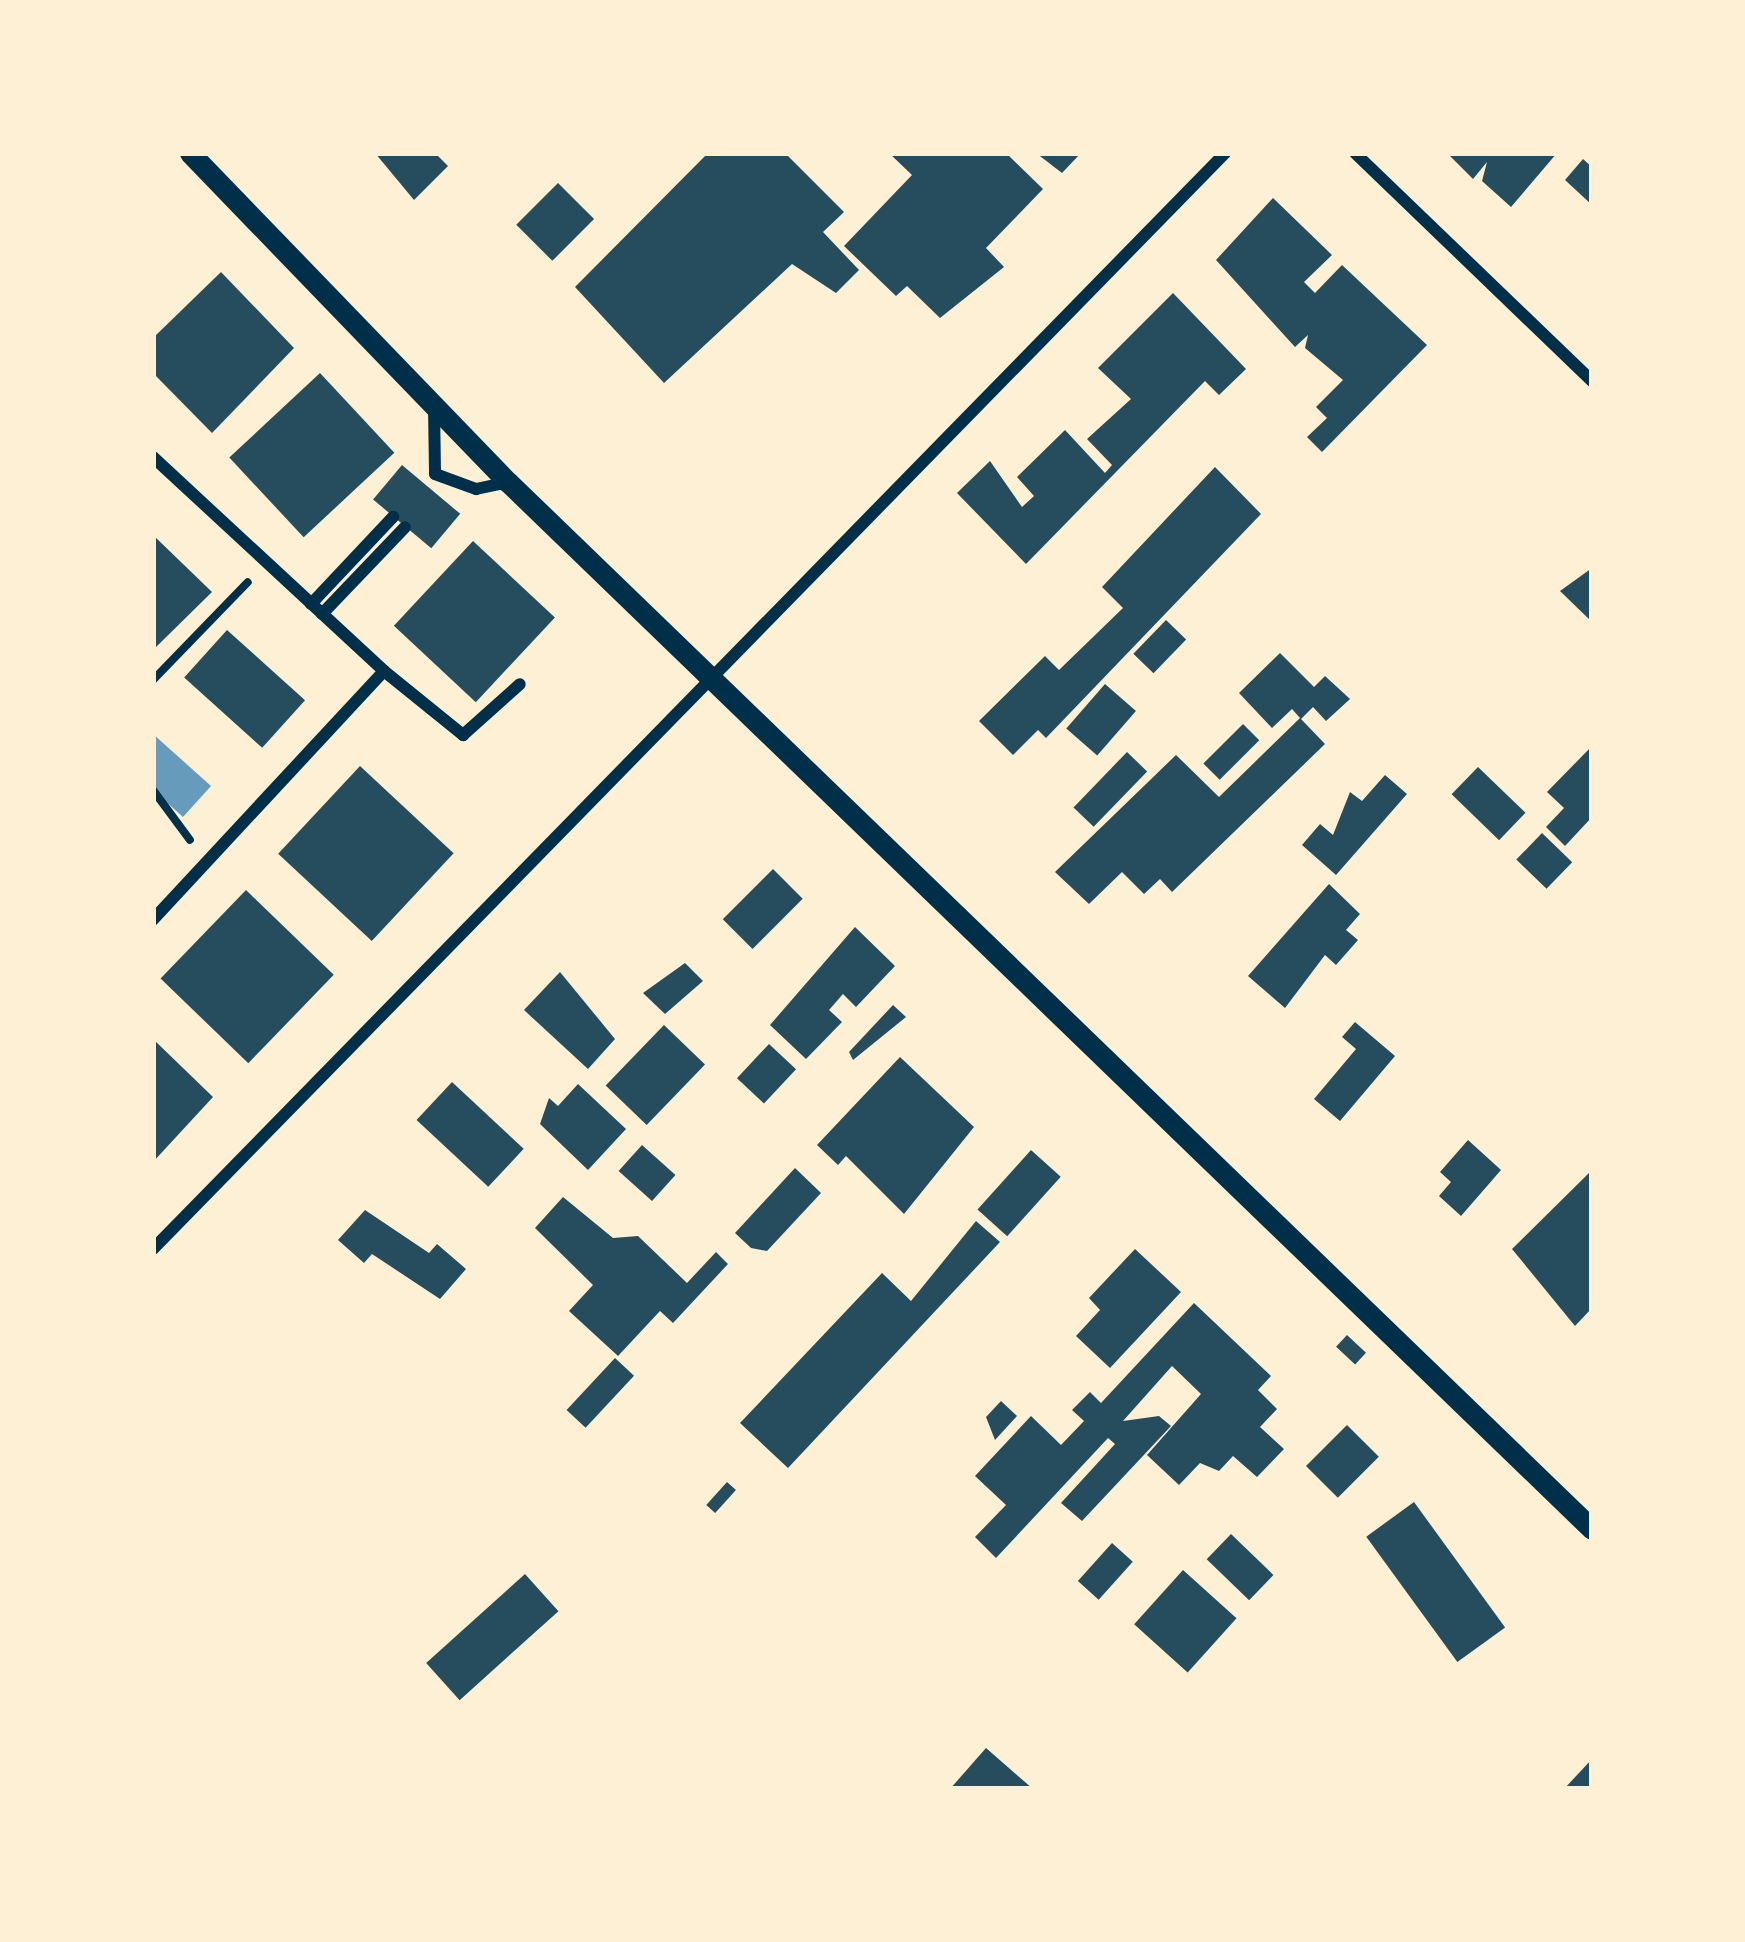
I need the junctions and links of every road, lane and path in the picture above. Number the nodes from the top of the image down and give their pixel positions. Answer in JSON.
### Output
{"nodes":[{"id":1,"x":190,"y":153,"type":"edge"},
{"id":2,"x":1225,"y":153,"type":"edge"},
{"id":3,"x":1354,"y":153,"type":"edge"},
{"id":4,"x":1592,"y":381,"type":"edge"},
{"id":5,"x":434,"y":407,"type":"junction"},
{"id":6,"x":153,"y":457,"type":"edge"},
{"id":7,"x":508,"y":482,"type":"junction"},
{"id":8,"x":393,"y":517,"type":"dead end"},
{"id":9,"x":405,"y":527,"type":"dead end"},
{"id":10,"x":265,"y":563,"type":"junction"},
{"id":11,"x":317,"y":609,"type":"junction"},
{"id":12,"x":384,"y":671,"type":"junction"},
{"id":13,"x":153,"y":680,"type":"edge"},
{"id":14,"x":716,"y":680,"type":"junction"},
{"id":15,"x":520,"y":684,"type":"dead end"},
{"id":16,"x":153,"y":790,"type":"edge"},
{"id":17,"x":200,"y":870,"type":"junction"},
{"id":18,"x":153,"y":920,"type":"edge"},
{"id":19,"x":153,"y":1249,"type":"edge"},
{"id":20,"x":1592,"y":1529,"type":"edge"}],
"edges":[{"from":1,"to":5,"type":"street"},
{"from":2,"to":14,"type":"street"},
{"from":3,"to":4,"type":"street"},
{"from":5,"to":7,"type":"street"},
{"from":5,"to":7,"type":"street"},
{"from":6,"to":10,"type":"street"},
{"from":7,"to":14,"type":"street"},
{"from":8,"to":11,"type":"street"},
{"from":9,"to":11,"type":"street"},
{"from":10,"to":11,"type":"street"},
{"from":10,"to":13,"type":"path"},
{"from":11,"to":12,"type":"street"},
{"from":12,"to":15,"type":"street"},
{"from":12,"to":17,"type":"street"},
{"from":14,"to":19,"type":"street"},
{"from":14,"to":20,"type":"street"},
{"from":16,"to":17,"type":"path"},
{"from":17,"to":18,"type":"street"}]}
